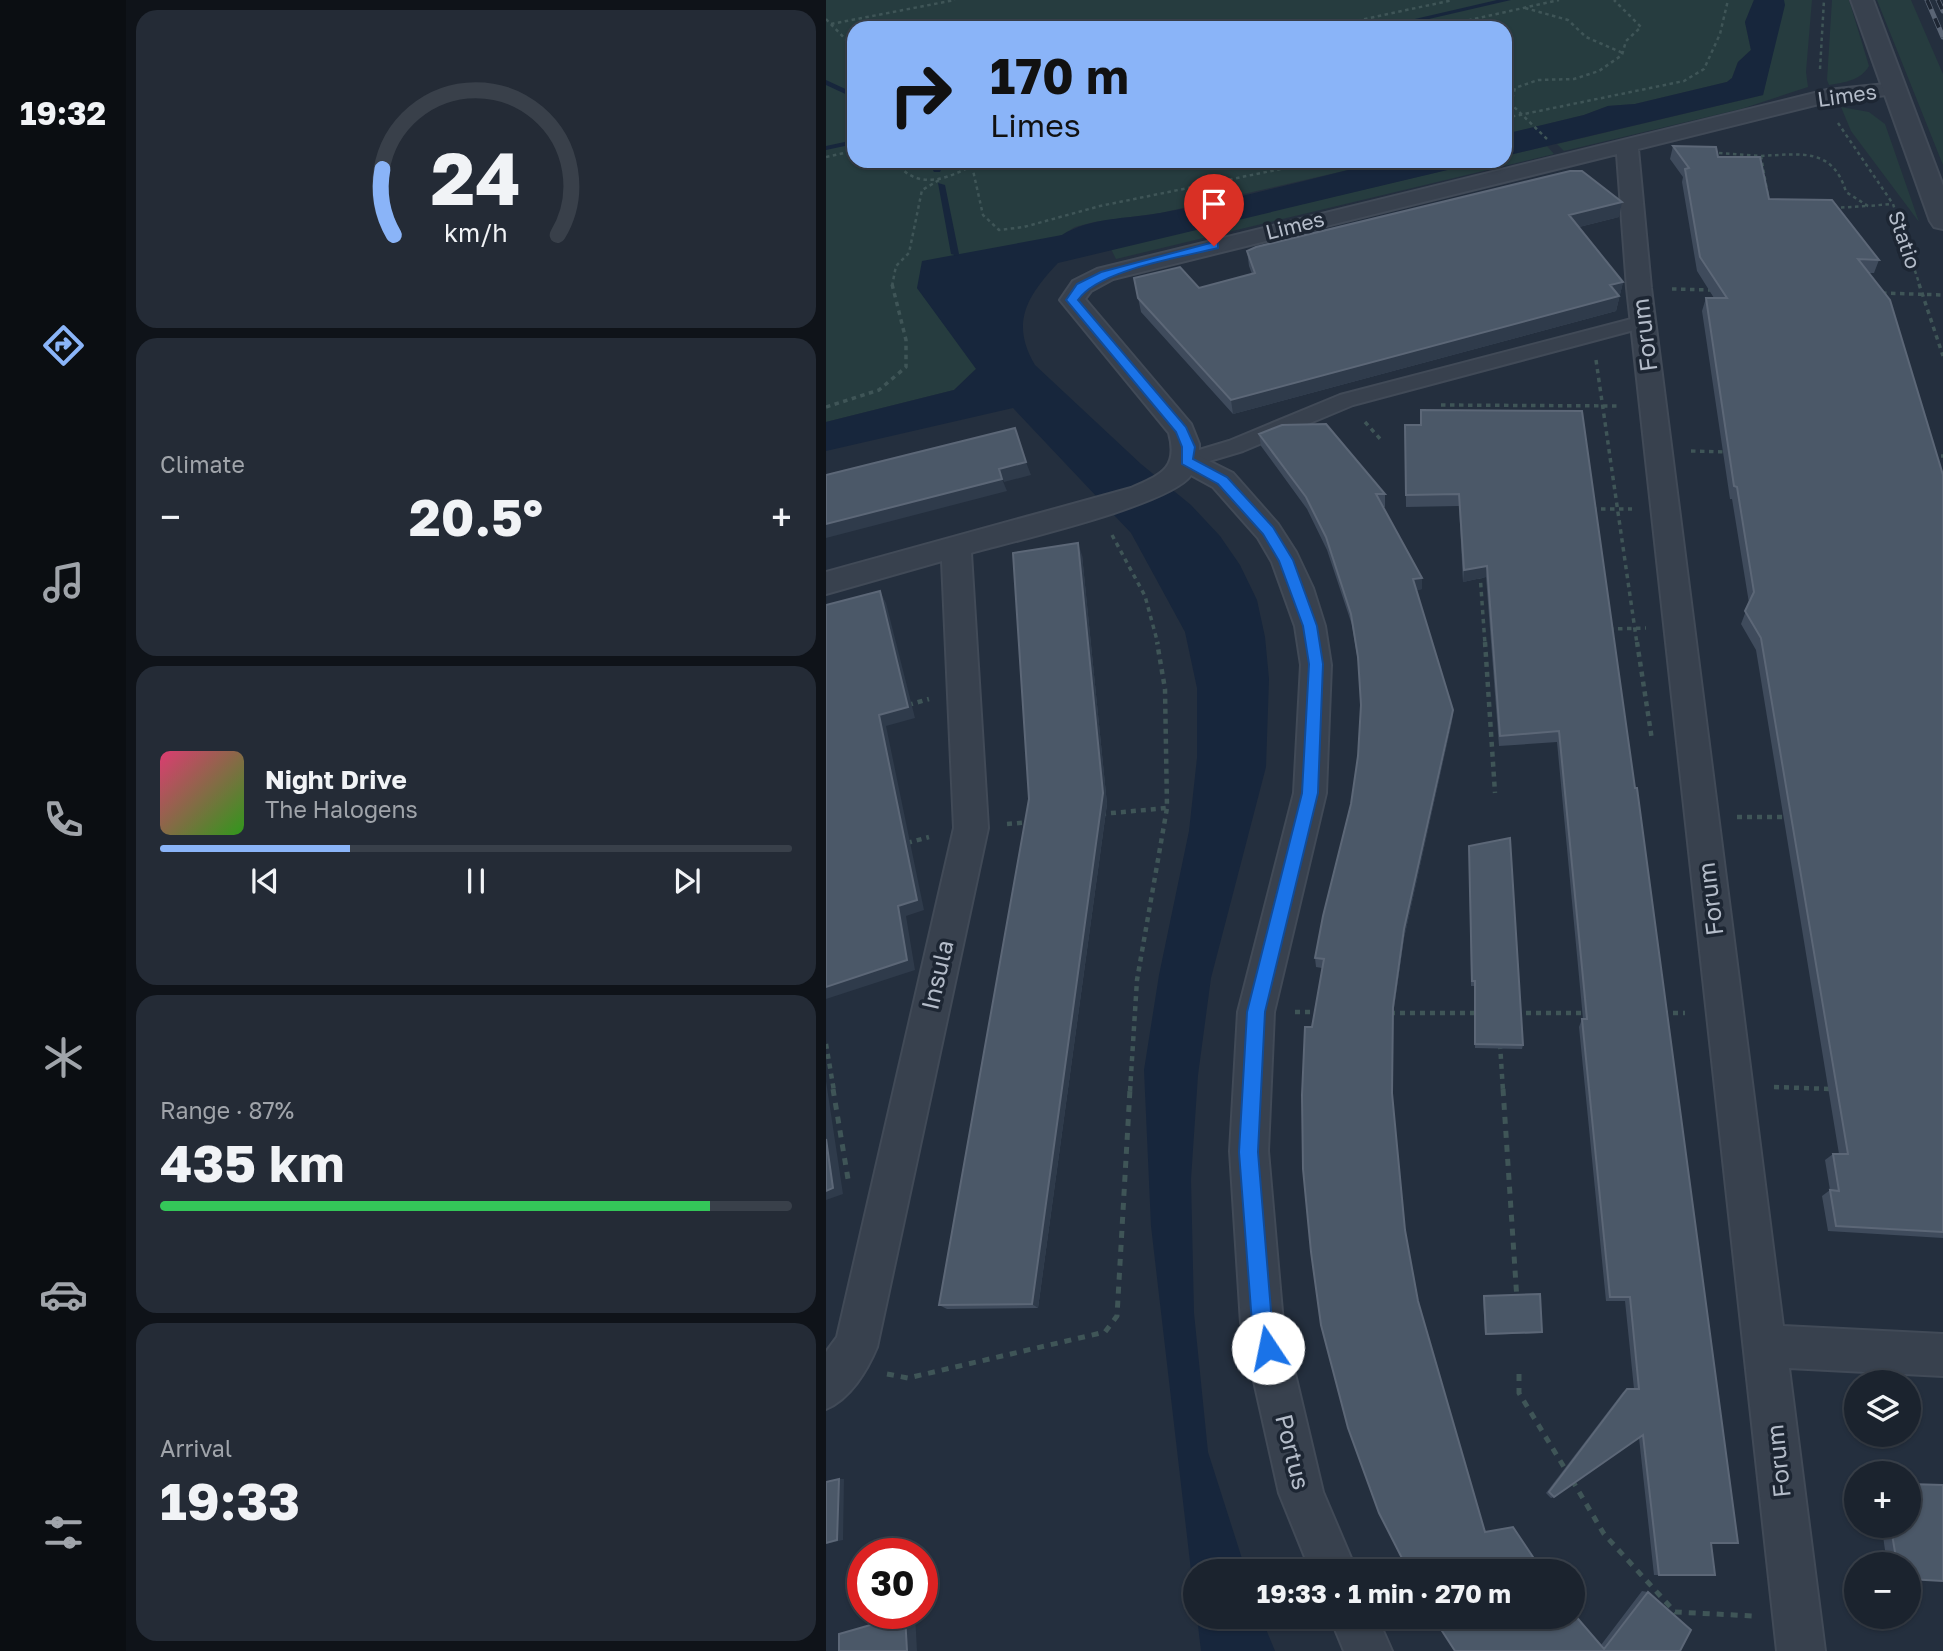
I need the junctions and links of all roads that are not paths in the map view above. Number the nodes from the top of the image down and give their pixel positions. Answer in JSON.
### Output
{"nodes":[{"id":1,"x":1862,"y":0,"type":"edge"},
{"id":2,"x":1896,"y":89,"type":"junction"},
{"id":3,"x":1626,"y":146,"type":"junction"},
{"id":4,"x":1943,"y":222,"type":"edge"},
{"id":5,"x":1643,"y":322,"type":"junction"},
{"id":6,"x":1179,"y":470,"type":"junction"},
{"id":7,"x":956,"y":548,"type":"junction"},
{"id":8,"x":826,"y":583,"type":"edge"},
{"id":9,"x":1766,"y":1346,"type":"junction"},
{"id":10,"x":1943,"y":1355,"type":"edge"},
{"id":11,"x":834,"y":1377,"type":"edge"},
{"id":12,"x":1329,"y":1559,"type":"edge"},
{"id":13,"x":1358,"y":1629,"type":"edge"},
{"id":14,"x":1799,"y":1635,"type":"edge"},
{"id":15,"x":1368,"y":1651,"type":"edge"}],
"edges":[{"from":1,"to":2,"type":"street","name":"Statio"},
{"from":2,"to":3,"type":"street","name":"Limes"},
{"from":2,"to":4,"type":"street","name":"Statio"},
{"from":3,"to":5,"type":"street","name":"Forum"},
{"from":3,"to":6,"type":"street","name":"Limes"},
{"from":5,"to":6,"type":"street"},
{"from":5,"to":9,"type":"street","name":"Forum"},
{"from":6,"to":7,"type":"street"},
{"from":6,"to":12,"type":"street","name":"Portus"},
{"from":7,"to":8,"type":"street"},
{"from":7,"to":11,"type":"street","name":"Insula"},
{"from":9,"to":10,"type":"street"},
{"from":9,"to":14,"type":"street","name":"Forum"},
{"from":13,"to":15,"type":"street"}]}
